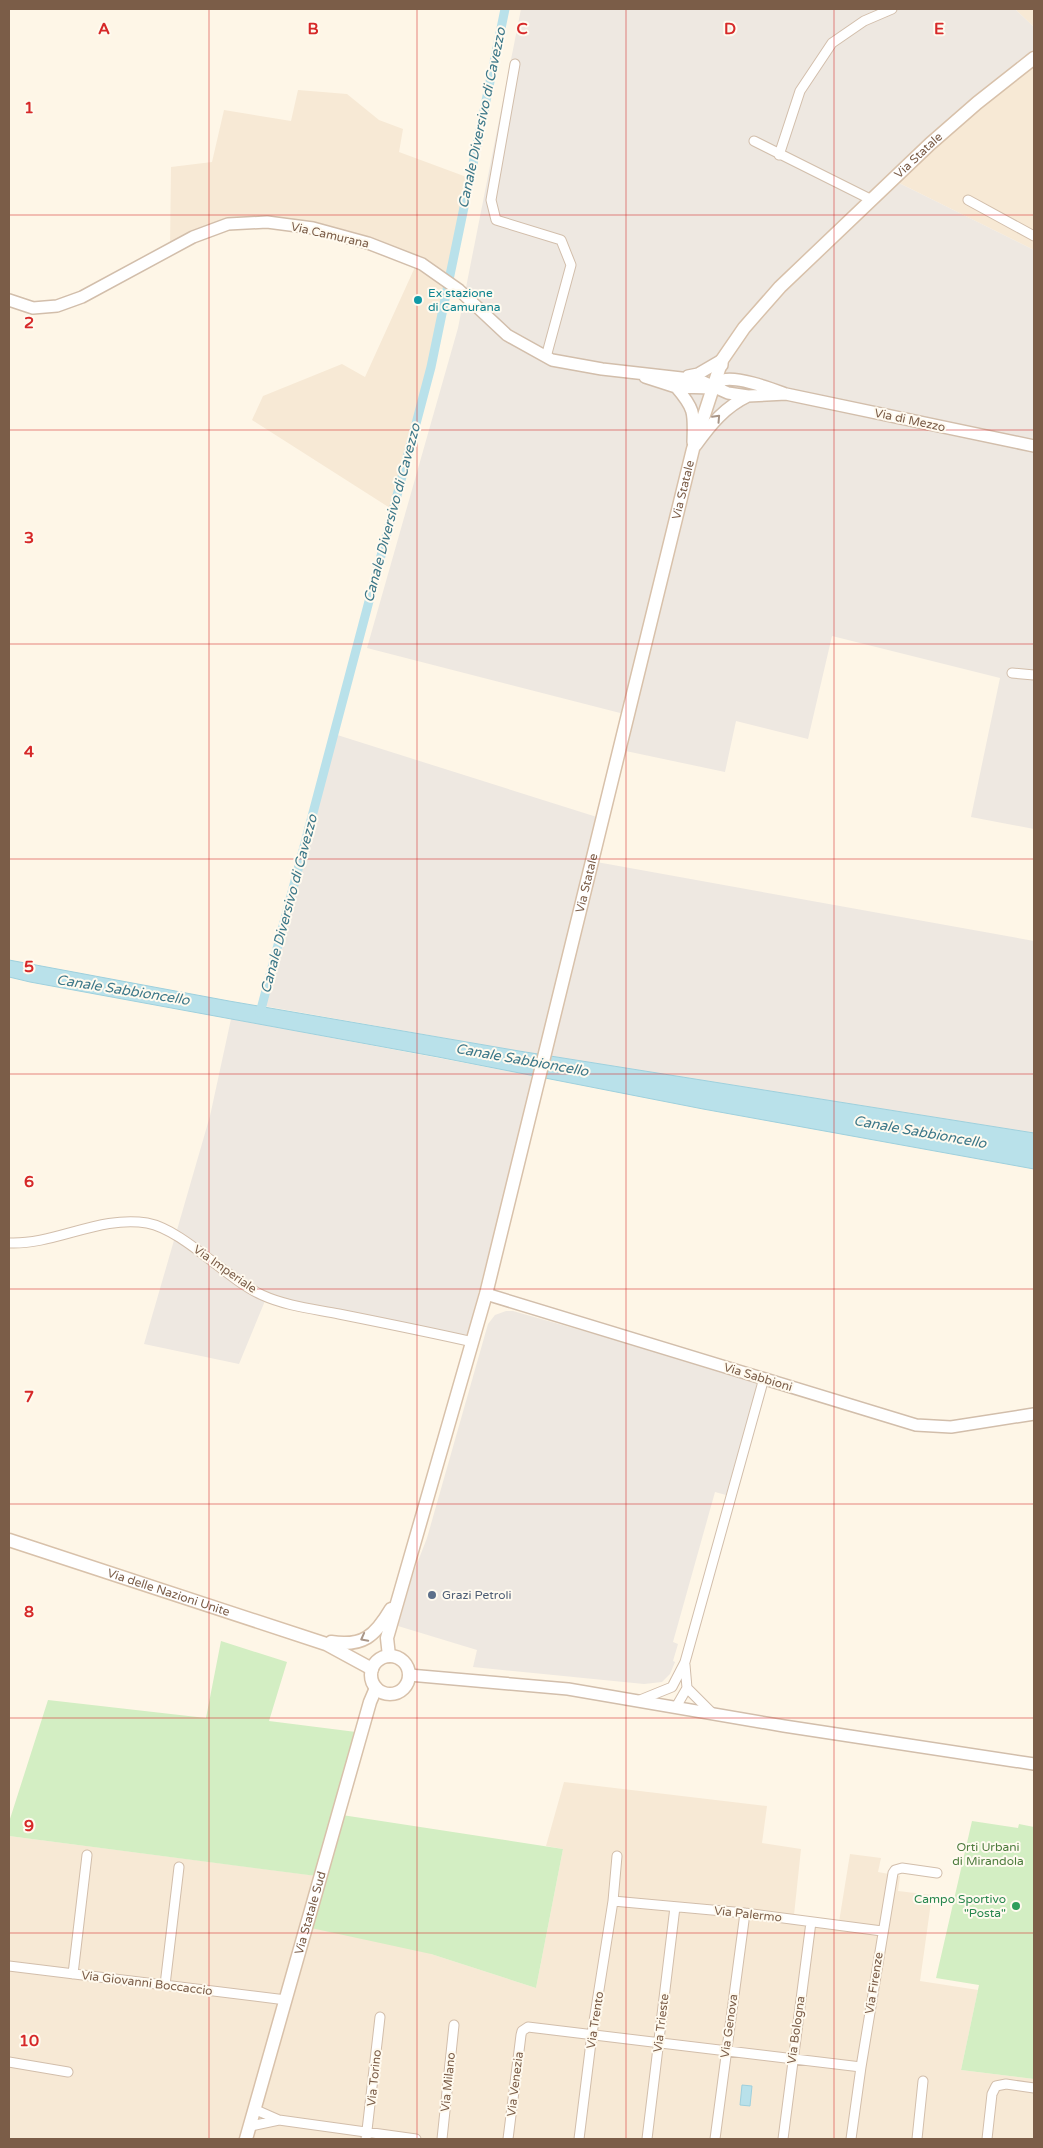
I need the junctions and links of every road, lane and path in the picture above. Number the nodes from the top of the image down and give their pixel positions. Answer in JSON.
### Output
{"nodes":[{"id":1,"x":892,"y":9,"type":"edge"},
{"id":2,"x":1034,"y":58,"type":"edge"},
{"id":3,"x":515,"y":64,"type":"dead end"},
{"id":4,"x":754,"y":141,"type":"dead end"},
{"id":5,"x":779,"y":154,"type":"junction"},
{"id":6,"x":872,"y":200,"type":"junction"},
{"id":7,"x":968,"y":200,"type":"dead end"},
{"id":8,"x":1034,"y":236,"type":"edge"},
{"id":9,"x":9,"y":300,"type":"edge"},
{"id":10,"x":546,"y":357,"type":"junction"},
{"id":11,"x":722,"y":360,"type":"junction"},
{"id":12,"x":730,"y":380,"type":"junction"},
{"id":13,"x":678,"y":382,"type":"junction"},
{"id":14,"x":714,"y":388,"type":"junction"},
{"id":15,"x":786,"y":394,"type":"junction"},
{"id":16,"x":748,"y":396,"type":"junction"},
{"id":17,"x":1034,"y":446,"type":"edge"},
{"id":18,"x":693,"y":448,"type":"junction"},
{"id":19,"x":1012,"y":673,"type":"dead end"},
{"id":20,"x":1034,"y":675,"type":"edge"},
{"id":21,"x":9,"y":1243,"type":"edge"},
{"id":22,"x":486,"y":1294,"type":"junction"},
{"id":23,"x":473,"y":1342,"type":"junction"},
{"id":24,"x":764,"y":1378,"type":"junction"},
{"id":25,"x":1034,"y":1414,"type":"edge"},
{"id":26,"x":9,"y":1540,"type":"edge"},
{"id":27,"x":402,"y":1586,"type":"junction"},
{"id":28,"x":326,"y":1644,"type":"junction"},
{"id":29,"x":389,"y":1656,"type":"junction"},
{"id":30,"x":685,"y":1662,"type":"junction"},
{"id":31,"x":372,"y":1669,"type":"junction"},
{"id":32,"x":409,"y":1675,"type":"junction"},
{"id":33,"x":672,"y":1687,"type":"junction"},
{"id":34,"x":376,"y":1688,"type":"junction"},
{"id":35,"x":686,"y":1688,"type":"junction"},
{"id":36,"x":640,"y":1700,"type":"junction"},
{"id":37,"x":676,"y":1707,"type":"junction"},
{"id":38,"x":712,"y":1714,"type":"junction"},
{"id":39,"x":1034,"y":1764,"type":"edge"},
{"id":40,"x":87,"y":1854,"type":"dead end"},
{"id":41,"x":618,"y":1856,"type":"dead end"},
{"id":42,"x":179,"y":1867,"type":"dead end"},
{"id":43,"x":937,"y":1873,"type":"dead end"},
{"id":44,"x":613,"y":1901,"type":"junction"},
{"id":45,"x":675,"y":1907,"type":"junction"},
{"id":46,"x":745,"y":1913,"type":"junction"},
{"id":47,"x":811,"y":1922,"type":"junction"},
{"id":48,"x":882,"y":1931,"type":"junction"},
{"id":49,"x":9,"y":1966,"type":"edge"},
{"id":50,"x":73,"y":1974,"type":"junction"},
{"id":51,"x":165,"y":1985,"type":"junction"},
{"id":52,"x":286,"y":2000,"type":"junction"},
{"id":53,"x":380,"y":2017,"type":"dead end"},
{"id":54,"x":454,"y":2025,"type":"dead end"},
{"id":55,"x":592,"y":2034,"type":"junction"},
{"id":56,"x":659,"y":2042,"type":"junction"},
{"id":57,"x":726,"y":2051,"type":"junction"},
{"id":58,"x":793,"y":2059,"type":"junction"},
{"id":59,"x":9,"y":2062,"type":"edge"},
{"id":60,"x":861,"y":2067,"type":"junction"},
{"id":61,"x":68,"y":2072,"type":"dead end"},
{"id":62,"x":923,"y":2081,"type":"dead end"},
{"id":63,"x":1034,"y":2088,"type":"edge"},
{"id":64,"x":254,"y":2109,"type":"junction"},
{"id":65,"x":279,"y":2120,"type":"junction"},
{"id":66,"x":251,"y":2126,"type":"junction"},
{"id":67,"x":367,"y":2136,"type":"edge"},
{"id":68,"x":246,"y":2139,"type":"edge"},
{"id":69,"x":416,"y":2139,"type":"edge"},
{"id":70,"x":442,"y":2139,"type":"edge"},
{"id":71,"x":508,"y":2139,"type":"edge"},
{"id":72,"x":579,"y":2139,"type":"edge"},
{"id":73,"x":647,"y":2139,"type":"edge"},
{"id":74,"x":715,"y":2139,"type":"edge"},
{"id":75,"x":783,"y":2139,"type":"edge"},
{"id":76,"x":851,"y":2139,"type":"edge"},
{"id":77,"x":917,"y":2139,"type":"edge"},
{"id":78,"x":987,"y":2139,"type":"edge"}],
"edges":[{"from":1,"to":5,"type":"street"},
{"from":2,"to":6,"type":"main road","name":"Via Statale"},
{"from":3,"to":10,"type":"street"},
{"from":4,"to":5,"type":"street"},
{"from":5,"to":6,"type":"street"},
{"from":6,"to":11,"type":"main road","name":"Via Statale"},
{"from":7,"to":8,"type":"street"},
{"from":9,"to":10,"type":"street","name":"Via Camurana"},
{"from":10,"to":13,"type":"street","name":"Via Camurana"},
{"from":11,"to":12,"type":"street"},
{"from":11,"to":13,"type":"street"},
{"from":11,"to":14,"type":"main road","name":"Via Statale"},
{"from":12,"to":14,"type":"street"},
{"from":12,"to":15,"type":"street"},
{"from":13,"to":14,"type":"street","name":"Via Camurana"},
{"from":13,"to":18,"type":"street"},
{"from":14,"to":16,"type":"street","name":"Via Camurana"},
{"from":14,"to":18,"type":"main road","name":"Via Statale"},
{"from":15,"to":16,"type":"street","name":"Via Camurana"},
{"from":15,"to":17,"type":"street","name":"Via di Mezzo"},
{"from":18,"to":16,"type":"street","one_way":true},
{"from":18,"to":22,"type":"main road","name":"Via Statale"},
{"from":19,"to":20,"type":"street"},
{"from":21,"to":23,"type":"street","name":"Via Imperiale"},
{"from":22,"to":23,"type":"main road","name":"Via Statale"},
{"from":22,"to":24,"type":"street","name":"Via Sabbioni"},
{"from":23,"to":27,"type":"main road","name":"Via Statale"},
{"from":24,"to":25,"type":"street","name":"Via Sabbioni"},
{"from":24,"to":30,"type":"street"},
{"from":26,"to":28,"type":"main road","name":"Via delle Nazioni Unite"},
{"from":27,"to":28,"type":"main road","name":"Via delle Nazioni Unite","one_way":true},
{"from":27,"to":29,"type":"main road"},
{"from":28,"to":31,"type":"main road","name":"Via delle Nazioni Unite"},
{"from":29,"to":31,"type":"main road"},
{"from":29,"to":32,"type":"main road"},
{"from":30,"to":33,"type":"street"},
{"from":30,"to":35,"type":"street"},
{"from":31,"to":34,"type":"main road"},
{"from":32,"to":34,"type":"main road"},
{"from":32,"to":36,"type":"street"},
{"from":33,"to":36,"type":"street"},
{"from":33,"to":37,"type":"street"},
{"from":34,"to":52,"type":"main road","name":"Via Statale Sud"},
{"from":35,"to":37,"type":"street"},
{"from":35,"to":38,"type":"street"},
{"from":36,"to":37,"type":"street"},
{"from":37,"to":38,"type":"street"},
{"from":38,"to":39,"type":"street"},
{"from":40,"to":50,"type":"street"},
{"from":41,"to":44,"type":"street","name":"Via Trento"},
{"from":42,"to":51,"type":"street"},
{"from":43,"to":48,"type":"street","name":"Via Firenze"},
{"from":44,"to":45,"type":"street","name":"Via Palermo"},
{"from":44,"to":55,"type":"street","name":"Via Trento"},
{"from":45,"to":46,"type":"street","name":"Via Palermo"},
{"from":45,"to":56,"type":"street","name":"Via Trieste"},
{"from":46,"to":47,"type":"street","name":"Via Palermo"},
{"from":46,"to":57,"type":"street","name":"Via Genova"},
{"from":47,"to":48,"type":"street","name":"Via Palermo"},
{"from":47,"to":58,"type":"street","name":"Via Bologna"},
{"from":48,"to":60,"type":"street","name":"Via Firenze"},
{"from":49,"to":50,"type":"street","name":"Via Giovanni Boccaccio"},
{"from":50,"to":51,"type":"street","name":"Via Giovanni Boccaccio"},
{"from":51,"to":52,"type":"street","name":"Via Giovanni Boccaccio"},
{"from":52,"to":64,"type":"main road","name":"Via Statale Sud"},
{"from":53,"to":67,"type":"street","name":"Via Torino"},
{"from":54,"to":70,"type":"street","name":"Via Milano"},
{"from":55,"to":56,"type":"street"},
{"from":55,"to":71,"type":"street","name":"Via Venezia"},
{"from":55,"to":72,"type":"street","name":"Via Trento"},
{"from":56,"to":57,"type":"street"},
{"from":56,"to":73,"type":"street","name":"Via Trieste"},
{"from":57,"to":58,"type":"street"},
{"from":57,"to":74,"type":"street","name":"Via Genova"},
{"from":58,"to":60,"type":"street"},
{"from":58,"to":75,"type":"street","name":"Via Bologna"},
{"from":59,"to":61,"type":"street"},
{"from":60,"to":76,"type":"street","name":"Via Firenze"},
{"from":62,"to":77,"type":"street"},
{"from":63,"to":78,"type":"street"},
{"from":64,"to":65,"type":"street"},
{"from":64,"to":66,"type":"main road","name":"Via Statale Sud"},
{"from":65,"to":66,"type":"street"},
{"from":65,"to":67,"type":"street"},
{"from":66,"to":68,"type":"main road","name":"Via Statale Sud"},
{"from":67,"to":69,"type":"street"}]}
